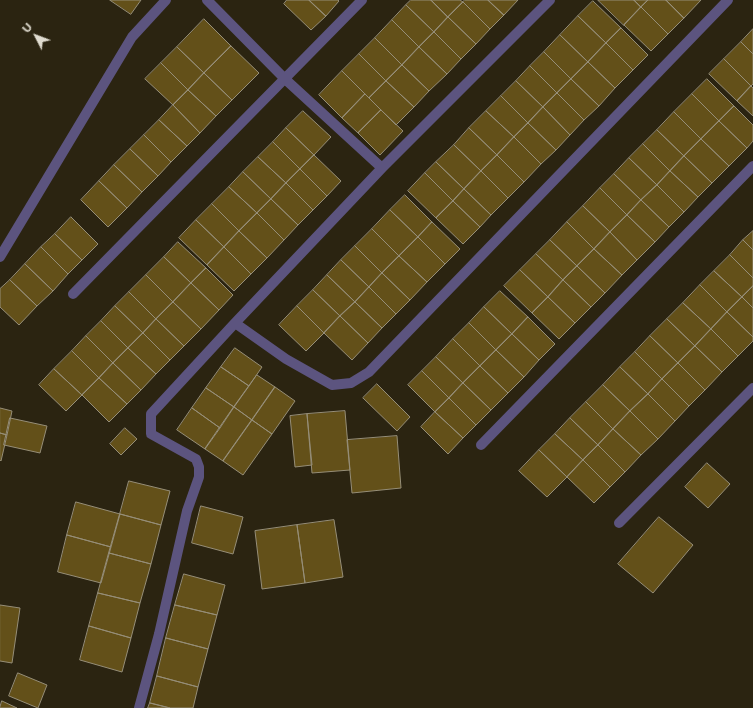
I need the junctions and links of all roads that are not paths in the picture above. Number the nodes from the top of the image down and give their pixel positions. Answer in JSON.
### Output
{"nodes":[{"id":1,"x":166,"y":0,"type":"edge"},
{"id":2,"x":208,"y":0,"type":"edge"},
{"id":3,"x":362,"y":0,"type":"edge"},
{"id":4,"x":550,"y":0,"type":"edge"},
{"id":5,"x":728,"y":0,"type":"edge"},
{"id":6,"x":284,"y":78,"type":"junction"},
{"id":7,"x":753,"y":166,"type":"edge"},
{"id":8,"x":382,"y":168,"type":"junction"},
{"id":9,"x":0,"y":257,"type":"edge"},
{"id":10,"x":73,"y":294,"type":"dead end"},
{"id":11,"x":235,"y":323,"type":"junction"},
{"id":12,"x":753,"y":388,"type":"edge"},
{"id":13,"x":481,"y":445,"type":"dead end"},
{"id":14,"x":619,"y":523,"type":"dead end"},
{"id":15,"x":138,"y":708,"type":"edge"}],
"edges":[{"from":1,"to":9,"type":"street"},
{"from":2,"to":6,"type":"street"},
{"from":3,"to":6,"type":"street"},
{"from":4,"to":8,"type":"street"},
{"from":5,"to":11,"type":"street"},
{"from":6,"to":8,"type":"street"},
{"from":6,"to":10,"type":"street"},
{"from":7,"to":13,"type":"street"},
{"from":8,"to":11,"type":"street"},
{"from":11,"to":15,"type":"street"},
{"from":12,"to":14,"type":"street"}]}
